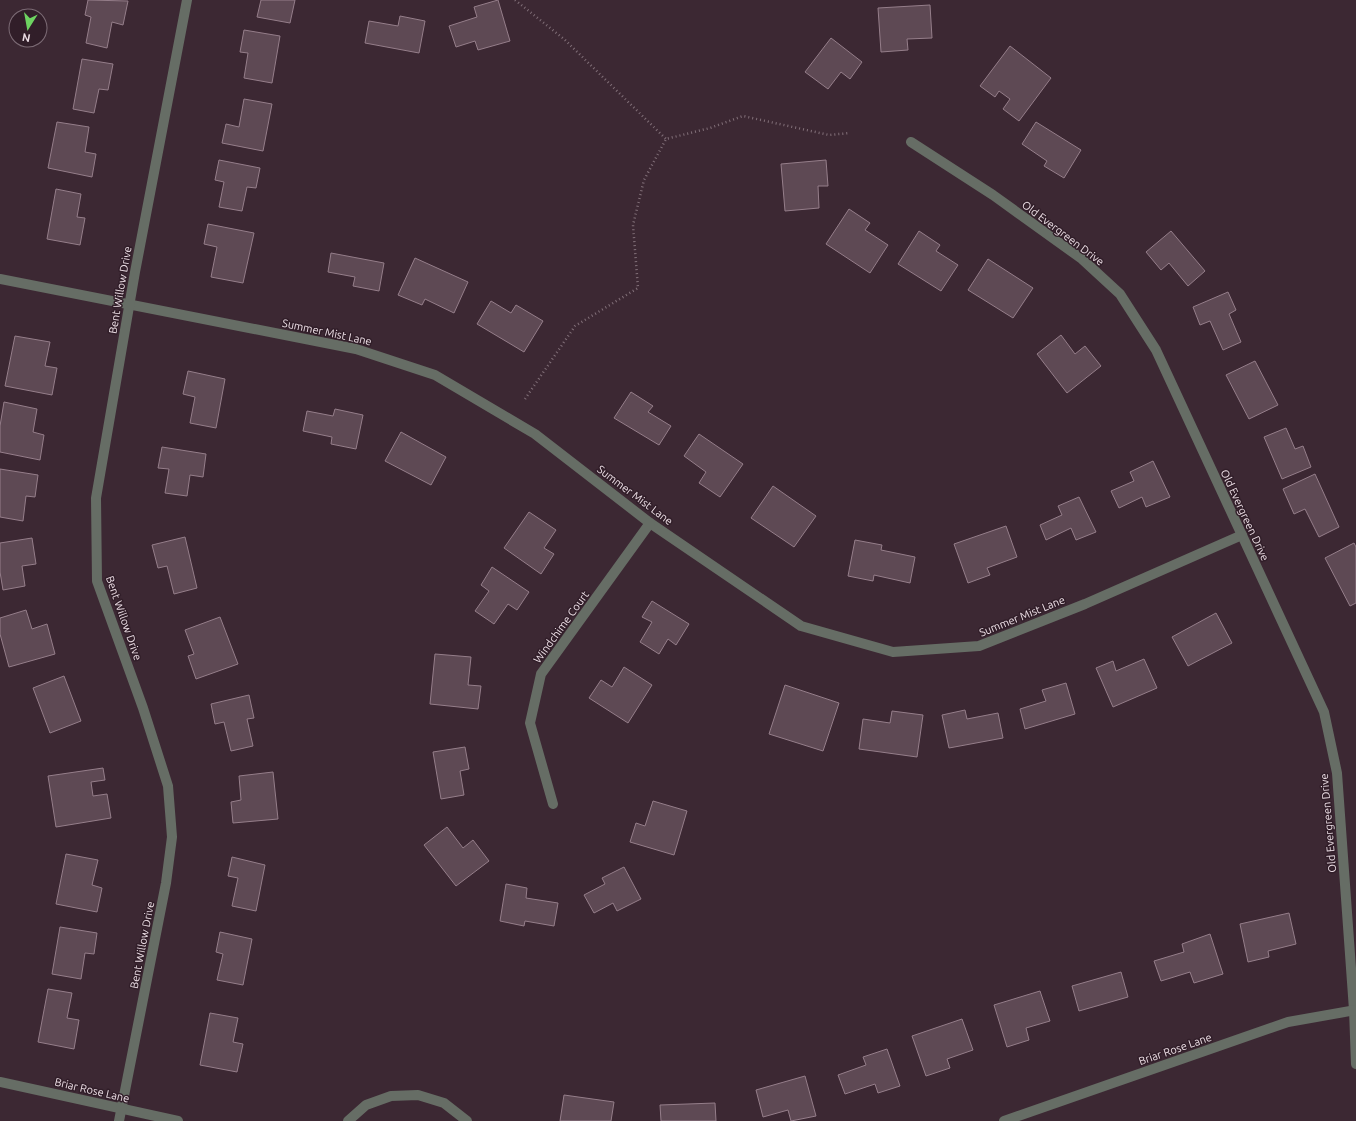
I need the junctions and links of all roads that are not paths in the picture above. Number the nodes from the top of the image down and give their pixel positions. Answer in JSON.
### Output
{"nodes":[{"id":1,"x":187,"y":0,"type":"edge"},
{"id":2,"x":912,"y":142,"type":"dead end"},
{"id":3,"x":0,"y":279,"type":"edge"},
{"id":4,"x":129,"y":304,"type":"junction"},
{"id":5,"x":650,"y":523,"type":"junction"},
{"id":6,"x":1242,"y":535,"type":"junction"},
{"id":7,"x":553,"y":804,"type":"dead end"},
{"id":8,"x":1355,"y":1010,"type":"edge"},
{"id":9,"x":1356,"y":1064,"type":"edge"},
{"id":10,"x":0,"y":1082,"type":"edge"},
{"id":11,"x":122,"y":1109,"type":"junction"},
{"id":12,"x":119,"y":1121,"type":"edge"},
{"id":13,"x":178,"y":1121,"type":"edge"},
{"id":14,"x":348,"y":1121,"type":"edge"},
{"id":15,"x":467,"y":1121,"type":"edge"},
{"id":16,"x":1004,"y":1121,"type":"edge"}],
"edges":[{"from":1,"to":4,"type":"street","name":"Bent Willow Drive"},
{"from":2,"to":6,"type":"street","name":"Old Evergreen Drive"},
{"from":3,"to":4,"type":"street","name":"Summer Mist Lane"},
{"from":4,"to":5,"type":"street","name":"Summer Mist Lane"},
{"from":4,"to":11,"type":"street","name":"Bent Willow Drive"},
{"from":5,"to":6,"type":"street","name":"Summer Mist Lane"},
{"from":5,"to":7,"type":"street","name":"Windchime Court"},
{"from":6,"to":8,"type":"street","name":"Old Evergreen Drive"},
{"from":8,"to":9,"type":"street","name":"Old Evergreen Drive"},
{"from":8,"to":16,"type":"street","name":"Briar Rose Lane"},
{"from":10,"to":11,"type":"street","name":"Briar Rose Lane"},
{"from":11,"to":12,"type":"street","name":"Bent Willow Drive"},
{"from":11,"to":13,"type":"street","name":"Briar Rose Lane"},
{"from":14,"to":15,"type":"street"}]}
